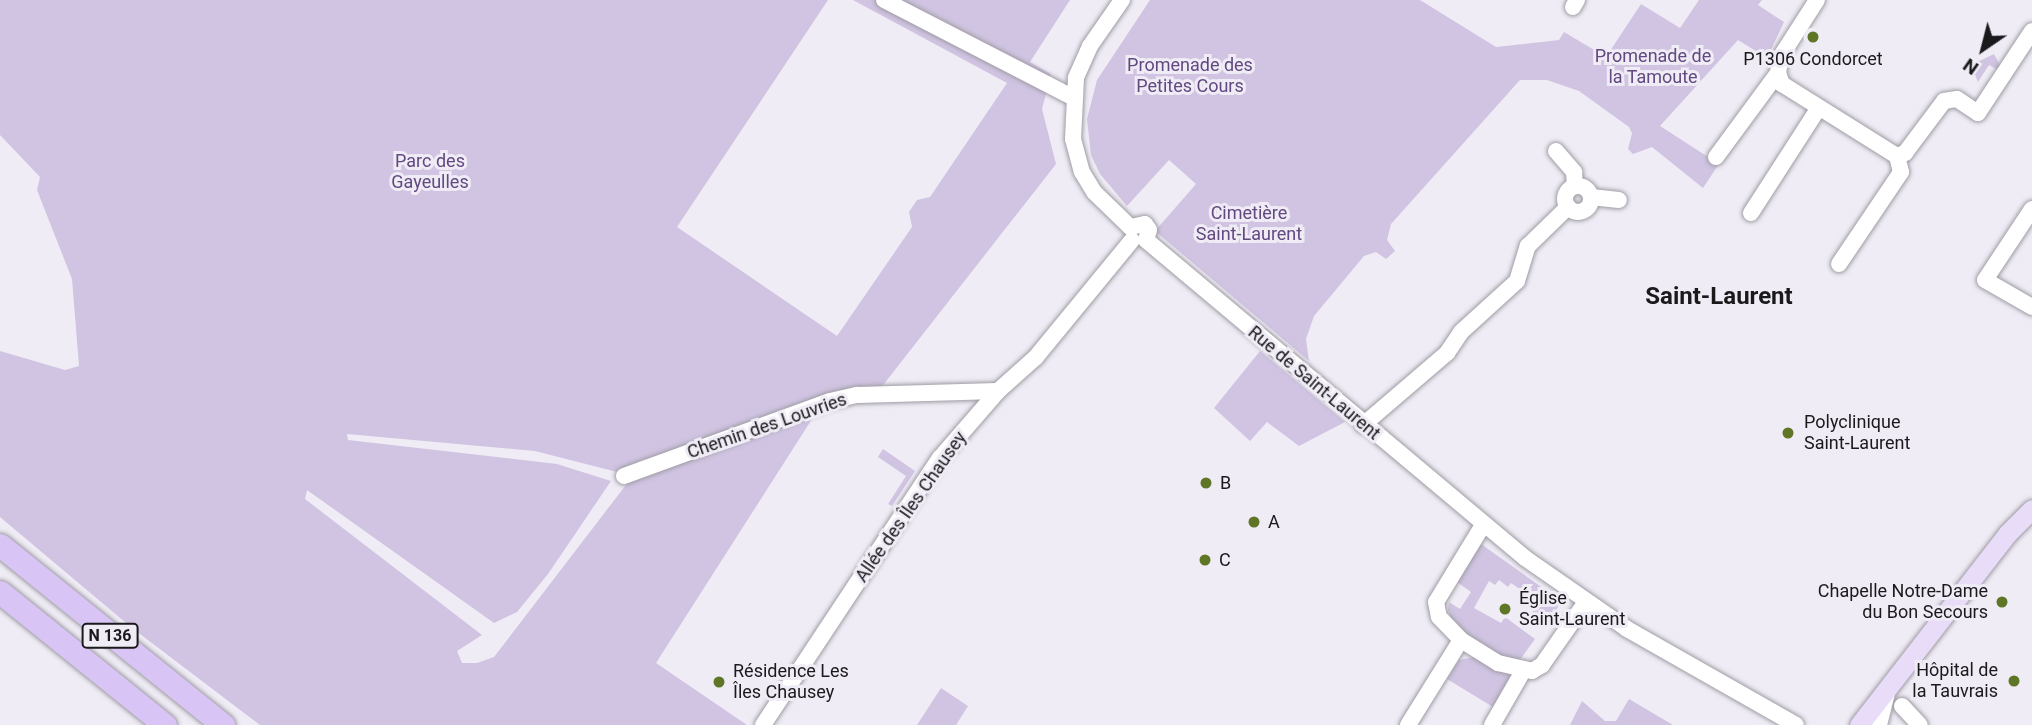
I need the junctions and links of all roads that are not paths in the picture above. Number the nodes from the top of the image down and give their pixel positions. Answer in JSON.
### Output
{"nodes":[{"id":1,"x":884,"y":0,"type":"edge"},
{"id":2,"x":1122,"y":0,"type":"edge"},
{"id":3,"x":1817,"y":0,"type":"edge"},
{"id":4,"x":2032,"y":31,"type":"edge"},
{"id":5,"x":1777,"y":73,"type":"junction"},
{"id":6,"x":1073,"y":97,"type":"junction"},
{"id":7,"x":1818,"y":109,"type":"junction"},
{"id":8,"x":1556,"y":151,"type":"dead end"},
{"id":9,"x":1897,"y":156,"type":"junction"},
{"id":10,"x":1716,"y":157,"type":"dead end"},
{"id":11,"x":1576,"y":186,"type":"junction"},
{"id":12,"x":1591,"y":197,"type":"junction"},
{"id":13,"x":1619,"y":200,"type":"dead end"},
{"id":14,"x":1568,"y":207,"type":"junction"},
{"id":15,"x":2032,"y":209,"type":"edge"},
{"id":16,"x":1751,"y":213,"type":"dead end"},
{"id":17,"x":1136,"y":236,"type":"junction"},
{"id":18,"x":1839,"y":264,"type":"dead end"},
{"id":19,"x":2032,"y":307,"type":"edge"},
{"id":20,"x":998,"y":391,"type":"junction"},
{"id":21,"x":1363,"y":425,"type":"junction"},
{"id":22,"x":624,"y":476,"type":"dead end"},
{"id":23,"x":2032,"y":509,"type":"edge"},
{"id":24,"x":1483,"y":525,"type":"junction"},
{"id":25,"x":0,"y":545,"type":"edge"},
{"id":26,"x":0,"y":592,"type":"edge"},
{"id":27,"x":1586,"y":602,"type":"junction"},
{"id":28,"x":1461,"y":640,"type":"junction"},
{"id":29,"x":1523,"y":671,"type":"junction"},
{"id":30,"x":1895,"y":699,"type":"junction"},
{"id":31,"x":1770,"y":710,"type":"junction"},
{"id":32,"x":1869,"y":722,"type":"edge"},
{"id":33,"x":165,"y":725,"type":"edge"},
{"id":34,"x":223,"y":725,"type":"edge"},
{"id":35,"x":763,"y":725,"type":"edge"},
{"id":36,"x":1408,"y":725,"type":"edge"},
{"id":37,"x":1492,"y":725,"type":"edge"},
{"id":38,"x":1781,"y":725,"type":"edge"},
{"id":39,"x":1796,"y":725,"type":"edge"},
{"id":40,"x":1920,"y":725,"type":"edge"}],
"edges":[{"from":1,"to":6,"type":"street"},
{"from":2,"to":6,"type":"street","name":"Rue de Saint-Laurent"},
{"from":3,"to":5,"type":"street"},
{"from":4,"to":9,"type":"street"},
{"from":5,"to":7,"type":"street"},
{"from":5,"to":10,"type":"street"},
{"from":6,"to":17,"type":"street","name":"Rue de Saint-Laurent"},
{"from":7,"to":9,"type":"street"},
{"from":7,"to":16,"type":"street"},
{"from":8,"to":11,"type":"street"},
{"from":9,"to":18,"type":"street"},
{"from":11,"to":12,"type":"street"},
{"from":11,"to":14,"type":"street"},
{"from":12,"to":13,"type":"street"},
{"from":12,"to":14,"type":"street"},
{"from":14,"to":21,"type":"street"},
{"from":15,"to":19,"type":"street"},
{"from":17,"to":20,"type":"street","name":"Allée des Îles Chausey"},
{"from":17,"to":21,"type":"street","name":"Rue de Saint-Laurent"},
{"from":20,"to":22,"type":"street","name":"Chemin des Louvries"},
{"from":20,"to":35,"type":"street","name":"Allée des Îles Chausey"},
{"from":21,"to":24,"type":"street","name":"Rue de Saint-Laurent"},
{"from":23,"to":30,"type":"main road"},
{"from":24,"to":27,"type":"street","name":"Rue de Saint-Laurent"},
{"from":24,"to":28,"type":"street"},
{"from":25,"to":34,"type":"highway","number":"N 136"},
{"from":26,"to":33,"type":"highway","number":"N 136"},
{"from":27,"to":29,"type":"street"},
{"from":27,"to":31,"type":"street","name":"Rue de Saint-Laurent"},
{"from":28,"to":29,"type":"street"},
{"from":28,"to":36,"type":"street"},
{"from":29,"to":37,"type":"street"},
{"from":30,"to":32,"type":"main road"},
{"from":30,"to":40,"type":"street"},
{"from":31,"to":38,"type":"street","name":"Rue de Saint-Laurent"},
{"from":31,"to":39,"type":"street","name":"Rue de Saint-Laurent"}]}
